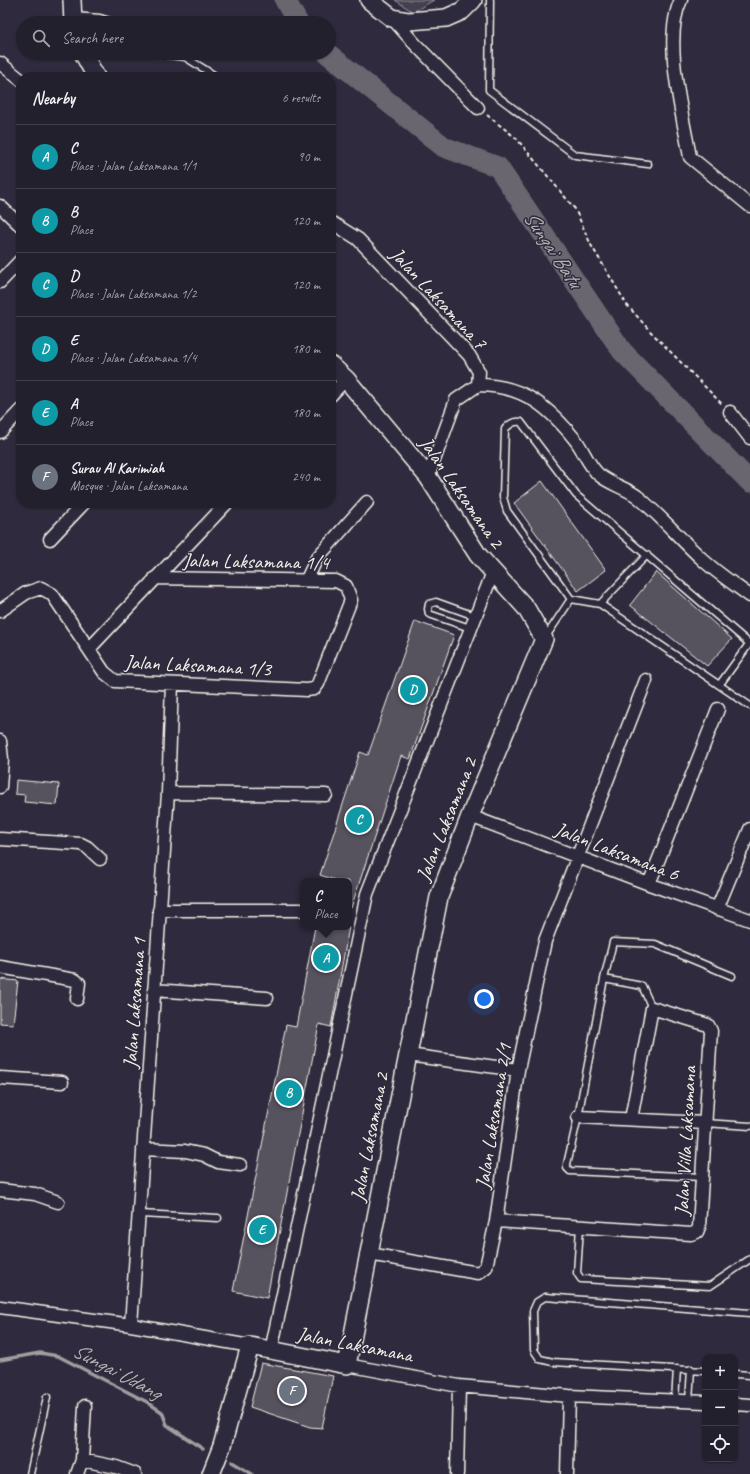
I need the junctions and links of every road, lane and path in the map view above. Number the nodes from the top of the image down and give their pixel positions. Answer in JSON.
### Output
{"nodes":[{"id":1,"x":369,"y":0,"type":"edge"},
{"id":2,"x":473,"y":0,"type":"edge"},
{"id":3,"x":490,"y":0,"type":"edge"},
{"id":4,"x":681,"y":0,"type":"edge"},
{"id":5,"x":73,"y":13,"type":"edge"},
{"id":6,"x":89,"y":16,"type":"edge"},
{"id":7,"x":392,"y":18,"type":"junction"},
{"id":8,"x":87,"y":60,"type":"edge"},
{"id":9,"x":189,"y":60,"type":"edge"},
{"id":10,"x":0,"y":63,"type":"edge"},
{"id":11,"x":93,"y":72,"type":"edge"},
{"id":12,"x":209,"y":72,"type":"edge"},
{"id":13,"x":16,"y":76,"type":"edge"},
{"id":14,"x":478,"y":108,"type":"joint"},
{"id":15,"x":648,"y":164,"type":"dead end"},
{"id":16,"x":0,"y":206,"type":"edge"},
{"id":17,"x":750,"y":206,"type":"edge"},
{"id":18,"x":16,"y":221,"type":"edge"},
{"id":19,"x":336,"y":225,"type":"edge"},
{"id":20,"x":16,"y":265,"type":"edge"},
{"id":21,"x":0,"y":282,"type":"edge"},
{"id":22,"x":336,"y":370,"type":"edge"},
{"id":23,"x":346,"y":379,"type":"junction"},
{"id":24,"x":478,"y":384,"type":"junction"},
{"id":25,"x":336,"y":390,"type":"edge"},
{"id":26,"x":730,"y":412,"type":"joint"},
{"id":27,"x":16,"y":415,"type":"edge"},
{"id":28,"x":0,"y":432,"type":"edge"},
{"id":29,"x":750,"y":438,"type":"edge"},
{"id":30,"x":428,"y":477,"type":"junction"},
{"id":31,"x":367,"y":502,"type":"dead end"},
{"id":32,"x":79,"y":508,"type":"edge"},
{"id":33,"x":223,"y":508,"type":"edge"},
{"id":34,"x":50,"y":539,"type":"dead end"},
{"id":35,"x":647,"y":555,"type":"junction"},
{"id":36,"x":493,"y":572,"type":"junction"},
{"id":37,"x":155,"y":578,"type":"junction"},
{"id":38,"x":307,"y":580,"type":"junction"},
{"id":39,"x":750,"y":596,"type":"edge"},
{"id":40,"x":570,"y":599,"type":"junction"},
{"id":41,"x":600,"y":604,"type":"junction"},
{"id":42,"x":0,"y":611,"type":"edge"},
{"id":43,"x":475,"y":616,"type":"junction"},
{"id":44,"x":470,"y":628,"type":"junction"},
{"id":45,"x":544,"y":639,"type":"junction"},
{"id":46,"x":750,"y":644,"type":"edge"},
{"id":47,"x":89,"y":649,"type":"junction"},
{"id":48,"x":646,"y":680,"type":"dead end"},
{"id":49,"x":172,"y":684,"type":"junction"},
{"id":50,"x":318,"y":684,"type":"joint"},
{"id":51,"x":720,"y":684,"type":"junction"},
{"id":52,"x":750,"y":706,"type":"edge"},
{"id":53,"x":718,"y":708,"type":"dead end"},
{"id":54,"x":0,"y":741,"type":"edge"},
{"id":55,"x":0,"y":787,"type":"edge"},
{"id":56,"x":168,"y":793,"type":"junction"},
{"id":57,"x":326,"y":795,"type":"dead end"},
{"id":58,"x":470,"y":816,"type":"junction"},
{"id":59,"x":750,"y":829,"type":"edge"},
{"id":60,"x":0,"y":839,"type":"edge"},
{"id":61,"x":577,"y":856,"type":"junction"},
{"id":62,"x":100,"y":859,"type":"dead end"},
{"id":63,"x":649,"y":884,"type":"junction"},
{"id":64,"x":159,"y":910,"type":"junction"},
{"id":65,"x":300,"y":910,"type":"edge"},
{"id":66,"x":717,"y":910,"type":"junction"},
{"id":67,"x":750,"y":920,"type":"edge"},
{"id":68,"x":0,"y":967,"type":"edge"},
{"id":69,"x":732,"y":976,"type":"dead end"},
{"id":70,"x":604,"y":979,"type":"junction"},
{"id":71,"x":154,"y":990,"type":"junction"},
{"id":72,"x":267,"y":998,"type":"dead end"},
{"id":73,"x":77,"y":999,"type":"dead end"},
{"id":74,"x":652,"y":1008,"type":"junction"},
{"id":75,"x":408,"y":1054,"type":"junction"},
{"id":76,"x":518,"y":1070,"type":"junction"},
{"id":77,"x":0,"y":1078,"type":"edge"},
{"id":78,"x":62,"y":1082,"type":"dead end"},
{"id":79,"x":578,"y":1117,"type":"junction"},
{"id":80,"x":631,"y":1119,"type":"junction"},
{"id":81,"x":705,"y":1123,"type":"junction"},
{"id":82,"x":750,"y":1126,"type":"edge"},
{"id":83,"x":143,"y":1149,"type":"junction"},
{"id":84,"x":240,"y":1165,"type":"dead end"},
{"id":85,"x":702,"y":1177,"type":"junction"},
{"id":86,"x":0,"y":1190,"type":"edge"},
{"id":87,"x":58,"y":1202,"type":"dead end"},
{"id":88,"x":140,"y":1214,"type":"junction"},
{"id":89,"x":218,"y":1218,"type":"dead end"},
{"id":90,"x":496,"y":1221,"type":"junction"},
{"id":91,"x":580,"y":1226,"type":"junction"},
{"id":92,"x":369,"y":1254,"type":"junction"},
{"id":93,"x":750,"y":1259,"type":"edge"},
{"id":94,"x":0,"y":1307,"type":"edge"},
{"id":95,"x":750,"y":1313,"type":"edge"},
{"id":96,"x":131,"y":1326,"type":"junction"},
{"id":97,"x":250,"y":1346,"type":"junction"},
{"id":98,"x":271,"y":1351,"type":"junction"},
{"id":99,"x":347,"y":1365,"type":"junction"},
{"id":100,"x":677,"y":1369,"type":"junction"},
{"id":101,"x":691,"y":1369,"type":"junction"},
{"id":102,"x":702,"y":1371,"type":"edge"},
{"id":103,"x":738,"y":1374,"type":"edge"},
{"id":104,"x":750,"y":1375,"type":"edge"},
{"id":105,"x":459,"y":1386,"type":"junction"},
{"id":106,"x":569,"y":1396,"type":"junction"},
{"id":107,"x":47,"y":1398,"type":"dead end"},
{"id":108,"x":675,"y":1401,"type":"junction"},
{"id":109,"x":689,"y":1402,"type":"junction"},
{"id":110,"x":702,"y":1402,"type":"edge"},
{"id":111,"x":738,"y":1404,"type":"edge"},
{"id":112,"x":750,"y":1405,"type":"edge"},
{"id":113,"x":85,"y":1406,"type":"dead end"},
{"id":114,"x":82,"y":1460,"type":"junction"},
{"id":115,"x":30,"y":1474,"type":"edge"},
{"id":116,"x":77,"y":1474,"type":"edge"},
{"id":117,"x":135,"y":1474,"type":"edge"},
{"id":118,"x":211,"y":1474,"type":"edge"},
{"id":119,"x":457,"y":1474,"type":"edge"},
{"id":120,"x":567,"y":1474,"type":"edge"}],
"edges":[{"from":1,"to":7,"type":"street"},
{"from":2,"to":7,"type":"street"},
{"from":3,"to":15,"type":"lane"},
{"from":4,"to":17,"type":"street"},
{"from":5,"to":6,"type":"lane"},
{"from":7,"to":14,"type":"street"},
{"from":8,"to":11,"type":"street"},
{"from":9,"to":12,"type":"lane"},
{"from":10,"to":13,"type":"street"},
{"from":14,"to":26,"type":"path"},
{"from":16,"to":18,"type":"street"},
{"from":19,"to":24,"type":"street","name":"Jalan Laksamana 7"},
{"from":20,"to":21,"type":"street"},
{"from":22,"to":23,"type":"street","name":"Jalan Laksamana 2"},
{"from":23,"to":25,"type":"street"},
{"from":23,"to":30,"type":"street","name":"Jalan Laksamana 2"},
{"from":24,"to":30,"type":"street"},
{"from":24,"to":39,"type":"street"},
{"from":26,"to":29,"type":"street"},
{"from":27,"to":28,"type":"street"},
{"from":30,"to":36,"type":"street","name":"Jalan Laksamana 2"},
{"from":31,"to":38,"type":"street"},
{"from":32,"to":34,"type":"street"},
{"from":33,"to":37,"type":"street"},
{"from":35,"to":40,"type":"lane"},
{"from":35,"to":41,"type":"lane"},
{"from":35,"to":46,"type":"lane"},
{"from":36,"to":43,"type":"street"},
{"from":36,"to":45,"type":"street","name":"Jalan Laksamana 2"},
{"from":37,"to":38,"type":"street","name":"Jalan Laksamana 1/4"},
{"from":37,"to":47,"type":"street"},
{"from":38,"to":50,"type":"street","name":"Jalan Laksamana 1/4"},
{"from":40,"to":41,"type":"lane"},
{"from":40,"to":45,"type":"lane"},
{"from":41,"to":51,"type":"lane"},
{"from":42,"to":47,"type":"street","name":"Jalan Laksamana 1/3"},
{"from":43,"to":44,"type":"street"},
{"from":43,"to":44,"type":"lane"},
{"from":44,"to":98,"type":"street"},
{"from":45,"to":58,"type":"street","name":"Jalan Laksamana 2"},
{"from":46,"to":51,"type":"lane"},
{"from":47,"to":49,"type":"street","name":"Jalan Laksamana 1/3"},
{"from":48,"to":61,"type":"street","name":"Jalan Laksamana 2/1"},
{"from":49,"to":50,"type":"street","name":"Jalan Laksamana 1/3"},
{"from":49,"to":56,"type":"street","name":"Jalan Laksamana 1"},
{"from":51,"to":52,"type":"lane"},
{"from":53,"to":63,"type":"street"},
{"from":54,"to":55,"type":"street"},
{"from":56,"to":57,"type":"street"},
{"from":56,"to":64,"type":"street","name":"Jalan Laksamana 1"},
{"from":58,"to":61,"type":"street","name":"Jalan Laksamana 6"},
{"from":58,"to":75,"type":"street","name":"Jalan Laksamana 2"},
{"from":59,"to":66,"type":"street"},
{"from":60,"to":62,"type":"street"},
{"from":61,"to":63,"type":"street","name":"Jalan Laksamana 6"},
{"from":61,"to":76,"type":"street","name":"Jalan Laksamana 2/1"},
{"from":63,"to":66,"type":"street","name":"Jalan Laksamana 6"},
{"from":64,"to":65,"type":"street"},
{"from":64,"to":71,"type":"street","name":"Jalan Laksamana 1"},
{"from":66,"to":67,"type":"street","name":"Jalan Laksamana 6"},
{"from":68,"to":73,"type":"street"},
{"from":69,"to":70,"type":"lane"},
{"from":70,"to":74,"type":"lane"},
{"from":70,"to":79,"type":"lane"},
{"from":71,"to":72,"type":"street"},
{"from":71,"to":83,"type":"street","name":"Jalan Laksamana 1"},
{"from":74,"to":80,"type":"street"},
{"from":74,"to":81,"type":"street","name":"Jalan Villa Laksamana"},
{"from":75,"to":76,"type":"street"},
{"from":75,"to":92,"type":"street","name":"Jalan Laksamana 2"},
{"from":76,"to":90,"type":"street","name":"Jalan Laksamana 2/1"},
{"from":77,"to":78,"type":"street"},
{"from":79,"to":80,"type":"street"},
{"from":79,"to":85,"type":"lane"},
{"from":80,"to":81,"type":"street"},
{"from":81,"to":82,"type":"lane"},
{"from":81,"to":85,"type":"street","name":"Jalan Villa Laksamana"},
{"from":83,"to":84,"type":"street"},
{"from":83,"to":88,"type":"street","name":"Jalan Laksamana 1"},
{"from":85,"to":91,"type":"street","name":"Jalan Villa Laksamana"},
{"from":86,"to":87,"type":"street"},
{"from":88,"to":89,"type":"lane"},
{"from":88,"to":96,"type":"street","name":"Jalan Laksamana 1"},
{"from":90,"to":91,"type":"street","name":"Jalan Villa Laksamana"},
{"from":90,"to":92,"type":"street","name":"Jalan Laksamana 2/1"},
{"from":91,"to":93,"type":"lane"},
{"from":92,"to":99,"type":"street","name":"Jalan Laksamana 2"},
{"from":94,"to":96,"type":"street","name":"Jalan Laksamana"},
{"from":95,"to":100,"type":"lane"},
{"from":96,"to":97,"type":"street","name":"Jalan Laksamana"},
{"from":97,"to":98,"type":"street","name":"Jalan Laksamana"},
{"from":97,"to":118,"type":"street"},
{"from":98,"to":99,"type":"street","name":"Jalan Laksamana"},
{"from":99,"to":105,"type":"street","name":"Jalan Laksamana"},
{"from":100,"to":101,"type":"lane"},
{"from":100,"to":108,"type":"lane"},
{"from":101,"to":102,"type":"lane"},
{"from":101,"to":109,"type":"lane"},
{"from":103,"to":104,"type":"lane"},
{"from":105,"to":106,"type":"street","name":"Jalan Laksamana"},
{"from":105,"to":119,"type":"street"},
{"from":106,"to":108,"type":"street","name":"Jalan Laksamana"},
{"from":106,"to":120,"type":"street"},
{"from":107,"to":115,"type":"lane"},
{"from":108,"to":109,"type":"street","name":"Jalan Laksamana"},
{"from":109,"to":110,"type":"street","name":"Jalan Laksamana"},
{"from":111,"to":112,"type":"street"},
{"from":113,"to":114,"type":"street"},
{"from":114,"to":116,"type":"street"},
{"from":114,"to":117,"type":"street"}]}
